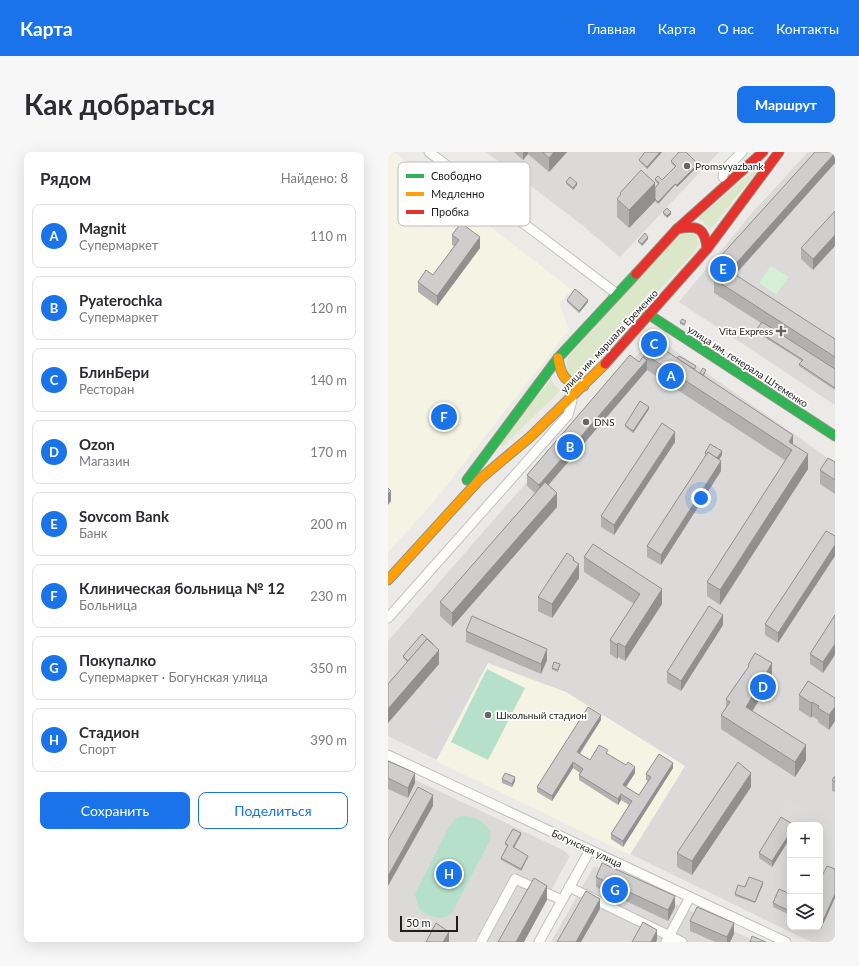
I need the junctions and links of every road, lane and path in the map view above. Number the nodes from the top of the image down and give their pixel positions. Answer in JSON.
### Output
{"nodes":[{"id":1,"x":429,"y":152,"type":"edge"},
{"id":2,"x":742,"y":152,"type":"edge"},
{"id":3,"x":763,"y":152,"type":"edge"},
{"id":4,"x":779,"y":152,"type":"edge"},
{"id":5,"x":442,"y":162,"type":"edge"},
{"id":6,"x":722,"y":177,"type":"dead end"},
{"id":7,"x":527,"y":226,"type":"edge"},
{"id":8,"x":678,"y":229,"type":"junction"},
{"id":9,"x":707,"y":249,"type":"junction"},
{"id":10,"x":617,"y":294,"type":"junction"},
{"id":11,"x":648,"y":314,"type":"junction"},
{"id":12,"x":558,"y":358,"type":"junction"},
{"id":13,"x":584,"y":386,"type":"junction"},
{"id":14,"x":573,"y":396,"type":"junction"},
{"id":15,"x":835,"y":436,"type":"edge"},
{"id":16,"x":388,"y":568,"type":"edge"},
{"id":17,"x":388,"y":580,"type":"edge"},
{"id":18,"x":388,"y":618,"type":"edge"},
{"id":19,"x":388,"y":755,"type":"edge"},
{"id":20,"x":590,"y":850,"type":"junction"},
{"id":21,"x":569,"y":887,"type":"junction"},
{"id":22,"x":690,"y":897,"type":"junction"},
{"id":23,"x":562,"y":900,"type":"junction"},
{"id":24,"x":668,"y":939,"type":"edge"},
{"id":25,"x":480,"y":942,"type":"edge"},
{"id":26,"x":539,"y":942,"type":"edge"},
{"id":27,"x":682,"y":942,"type":"edge"},
{"id":28,"x":786,"y":942,"type":"edge"}],
"edges":[{"from":1,"to":5,"type":"street"},
{"from":2,"to":6,"type":"street"},
{"from":3,"to":8,"type":"main road"},
{"from":4,"to":9,"type":"main road","name":"улица им. маршала Еременко"},
{"from":7,"to":10,"type":"street"},
{"from":8,"to":9,"type":"main road"},
{"from":8,"to":10,"type":"main road"},
{"from":9,"to":11,"type":"main road","name":"улица им. маршала Еременко"},
{"from":10,"to":12,"type":"main road"},
{"from":11,"to":13,"type":"main road","name":"улица им. маршала Еременко"},
{"from":11,"to":15,"type":"main road","name":"улица им. генерала Штеменко"},
{"from":12,"to":13,"type":"main road"},
{"from":12,"to":16,"type":"main road"},
{"from":13,"to":14,"type":"main road","name":"улица им. маршала Еременко"},
{"from":14,"to":17,"type":"main road","name":"улица им. маршала Еременко"},
{"from":14,"to":18,"type":"street"},
{"from":19,"to":20,"type":"street","name":"Богунская улица"},
{"from":20,"to":21,"type":"street"},
{"from":20,"to":22,"type":"street","name":"Богунская улица"},
{"from":21,"to":23,"type":"street"},
{"from":21,"to":24,"type":"street"},
{"from":22,"to":24,"type":"street"},
{"from":22,"to":28,"type":"street","name":"Богунская улица"},
{"from":23,"to":25,"type":"street"},
{"from":23,"to":26,"type":"street"},
{"from":24,"to":27,"type":"street"}]}
